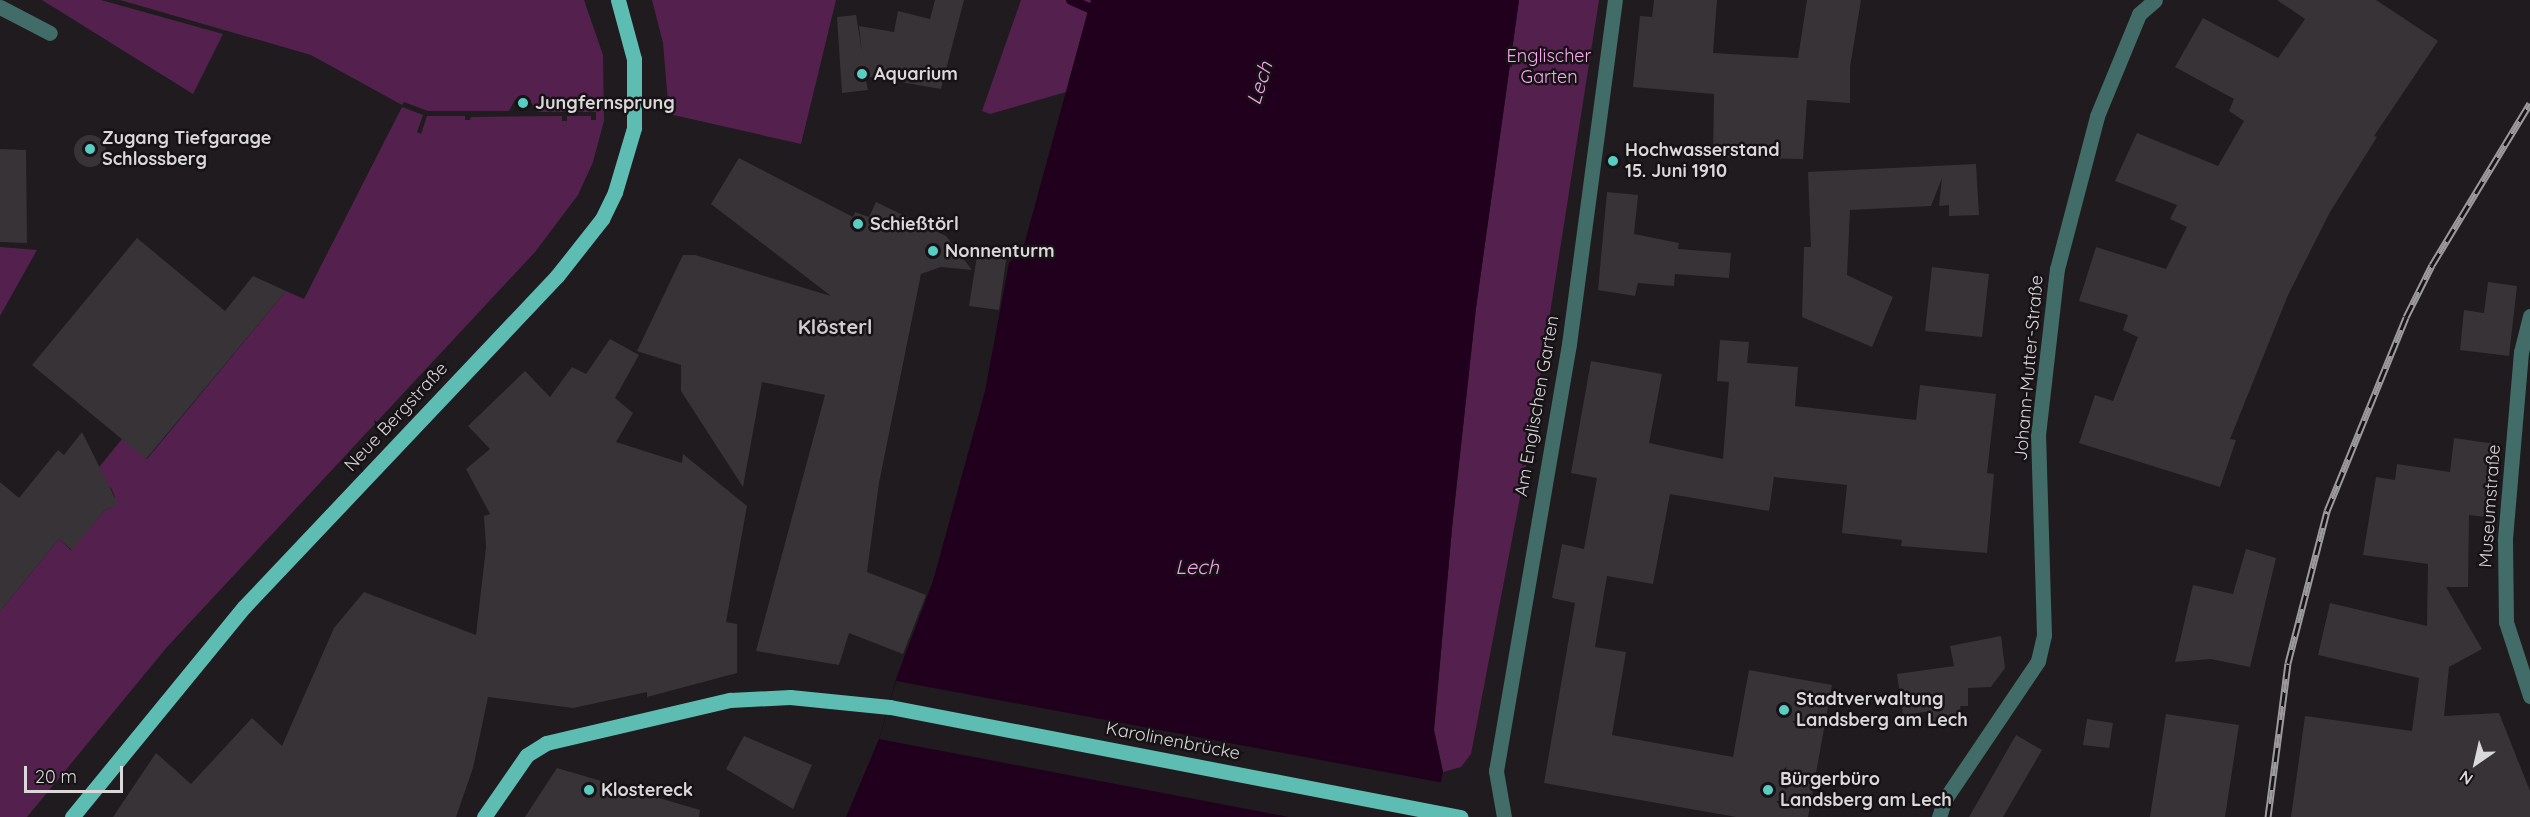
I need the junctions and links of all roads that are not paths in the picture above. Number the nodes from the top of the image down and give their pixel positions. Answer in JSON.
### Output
{"nodes":[{"id":1,"x":618,"y":0,"type":"edge"},
{"id":2,"x":1615,"y":0,"type":"edge"},
{"id":3,"x":2155,"y":0,"type":"edge"},
{"id":4,"x":0,"y":7,"type":"edge"},
{"id":5,"x":2139,"y":7,"type":"edge"},
{"id":6,"x":50,"y":33,"type":"dead end"},
{"id":7,"x":2530,"y":316,"type":"edge"},
{"id":8,"x":2530,"y":696,"type":"edge"},
{"id":9,"x":1454,"y":816,"type":"edge"},
{"id":10,"x":72,"y":817,"type":"edge"},
{"id":11,"x":484,"y":817,"type":"edge"},
{"id":12,"x":1503,"y":817,"type":"edge"},
{"id":13,"x":1939,"y":817,"type":"edge"}],
"edges":[{"from":1,"to":10,"type":"main road","name":"Neue Bergstraße"},
{"from":2,"to":12,"type":"street","name":"Am Englischen Garten"},
{"from":3,"to":5,"type":"street","name":"Johann-Mutter-Straße"},
{"from":4,"to":6,"type":"street"},
{"from":5,"to":13,"type":"street","name":"Johann-Mutter-Straße"},
{"from":7,"to":8,"type":"street","name":"Museumstraße"},
{"from":9,"to":11,"type":"main road","name":"Karolinenbrücke"}]}
